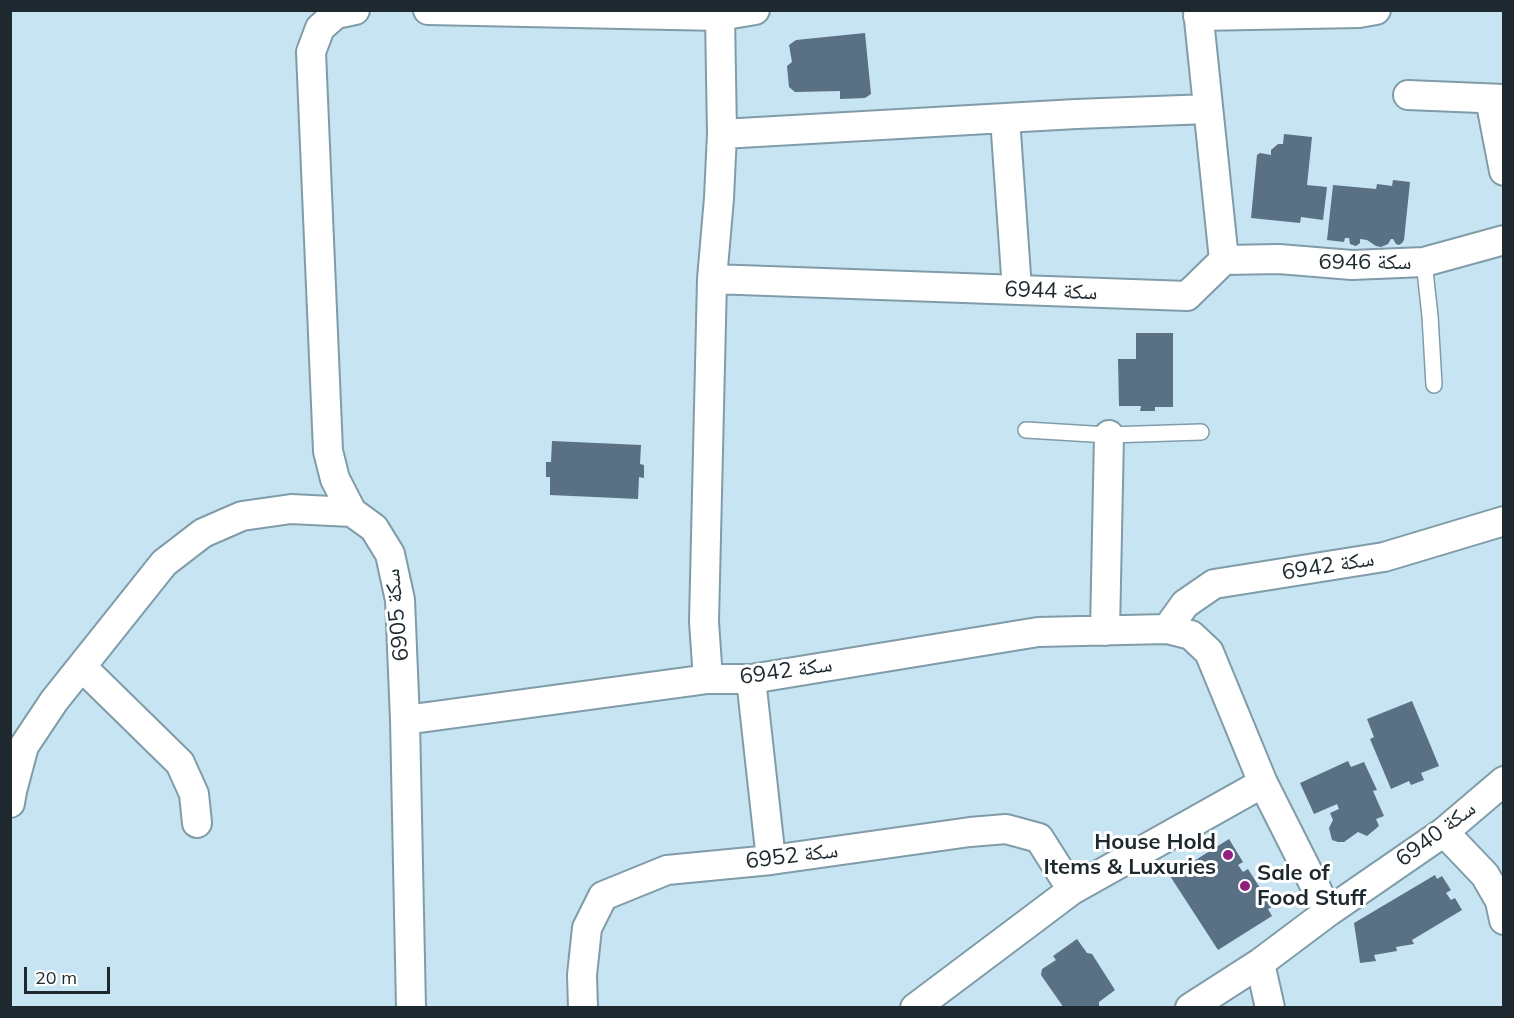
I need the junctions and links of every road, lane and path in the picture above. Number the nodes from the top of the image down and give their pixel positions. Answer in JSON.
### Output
{"nodes":[{"id":1,"x":355,"y":10,"type":"edge"},
{"id":2,"x":428,"y":10,"type":"edge"},
{"id":3,"x":754,"y":10,"type":"edge"},
{"id":4,"x":1376,"y":10,"type":"edge"},
{"id":5,"x":1198,"y":13,"type":"edge"},
{"id":6,"x":720,"y":16,"type":"junction"},
{"id":7,"x":1408,"y":95,"type":"dead end"},
{"id":8,"x":1496,"y":99,"type":"edge"},
{"id":9,"x":1208,"y":109,"type":"junction"},
{"id":10,"x":1005,"y":118,"type":"junction"},
{"id":11,"x":722,"y":134,"type":"junction"},
{"id":12,"x":1503,"y":171,"type":"edge"},
{"id":13,"x":1503,"y":240,"type":"edge"},
{"id":14,"x":1224,"y":260,"type":"junction"},
{"id":15,"x":1424,"y":262,"type":"junction"},
{"id":16,"x":712,"y":279,"type":"junction"},
{"id":17,"x":1017,"y":290,"type":"junction"},
{"id":18,"x":1434,"y":385,"type":"dead end"},
{"id":19,"x":1026,"y":430,"type":"dead end"},
{"id":20,"x":1201,"y":432,"type":"dead end"},
{"id":21,"x":1109,"y":435,"type":"junction"},
{"id":22,"x":352,"y":512,"type":"junction"},
{"id":23,"x":1503,"y":521,"type":"edge"},
{"id":24,"x":1167,"y":629,"type":"junction"},
{"id":25,"x":1105,"y":631,"type":"junction"},
{"id":26,"x":82,"y":667,"type":"junction"},
{"id":27,"x":708,"y":679,"type":"junction"},
{"id":28,"x":750,"y":679,"type":"junction"},
{"id":29,"x":405,"y":720,"type":"junction"},
{"id":30,"x":1503,"y":781,"type":"edge"},
{"id":31,"x":1263,"y":783,"type":"junction"},
{"id":32,"x":10,"y":802,"type":"edge"},
{"id":33,"x":197,"y":823,"type":"dead end"},
{"id":34,"x":1444,"y":832,"type":"junction"},
{"id":35,"x":771,"y":860,"type":"junction"},
{"id":36,"x":1072,"y":890,"type":"junction"},
{"id":37,"x":1328,"y":912,"type":"junction"},
{"id":38,"x":1503,"y":920,"type":"edge"},
{"id":39,"x":1260,"y":963,"type":"junction"},
{"id":40,"x":411,"y":1008,"type":"edge"},
{"id":41,"x":584,"y":1008,"type":"edge"},
{"id":42,"x":915,"y":1008,"type":"edge"},
{"id":43,"x":1190,"y":1008,"type":"edge"},
{"id":44,"x":1270,"y":1008,"type":"edge"}],
"edges":[{"from":1,"to":22,"type":"street"},
{"from":2,"to":6,"type":"street"},
{"from":3,"to":6,"type":"street"},
{"from":4,"to":5,"type":"street"},
{"from":5,"to":9,"type":"street"},
{"from":6,"to":11,"type":"street"},
{"from":7,"to":8,"type":"street"},
{"from":8,"to":12,"type":"street"},
{"from":9,"to":10,"type":"street"},
{"from":9,"to":14,"type":"street"},
{"from":10,"to":11,"type":"street"},
{"from":10,"to":17,"type":"street"},
{"from":11,"to":16,"type":"street"},
{"from":13,"to":15,"type":"street","name":"سكة 6946"},
{"from":14,"to":15,"type":"street","name":"سكة 6946"},
{"from":14,"to":17,"type":"street","name":"سكة 6944"},
{"from":15,"to":18,"type":"lane"},
{"from":16,"to":17,"type":"street","name":"سكة 6944"},
{"from":16,"to":27,"type":"street"},
{"from":19,"to":21,"type":"lane"},
{"from":20,"to":21,"type":"lane"},
{"from":21,"to":25,"type":"street"},
{"from":22,"to":26,"type":"street"},
{"from":22,"to":29,"type":"street","name":"سكة 6905"},
{"from":23,"to":24,"type":"street","name":"سكة 6942"},
{"from":24,"to":25,"type":"street","name":"سكة 6942"},
{"from":24,"to":31,"type":"street","name":"سكة 6942"},
{"from":25,"to":28,"type":"street","name":"سكة 6942"},
{"from":26,"to":32,"type":"street"},
{"from":26,"to":33,"type":"street"},
{"from":27,"to":28,"type":"street","name":"سكة 6942"},
{"from":27,"to":29,"type":"street","name":"سكة 6942"},
{"from":28,"to":35,"type":"street"},
{"from":29,"to":40,"type":"street","name":"سكة 6905"},
{"from":30,"to":34,"type":"street","name":"سكة 6940"},
{"from":31,"to":36,"type":"street"},
{"from":31,"to":37,"type":"street","name":"سكة 6942"},
{"from":34,"to":37,"type":"street","name":"سكة 6940"},
{"from":34,"to":38,"type":"street"},
{"from":35,"to":36,"type":"street","name":"سكة 6952"},
{"from":35,"to":41,"type":"street","name":"سكة 6952"},
{"from":36,"to":42,"type":"street"},
{"from":37,"to":39,"type":"street","name":"سكة 6940"},
{"from":39,"to":43,"type":"street","name":"سكة 6940"},
{"from":39,"to":44,"type":"street"}]}
